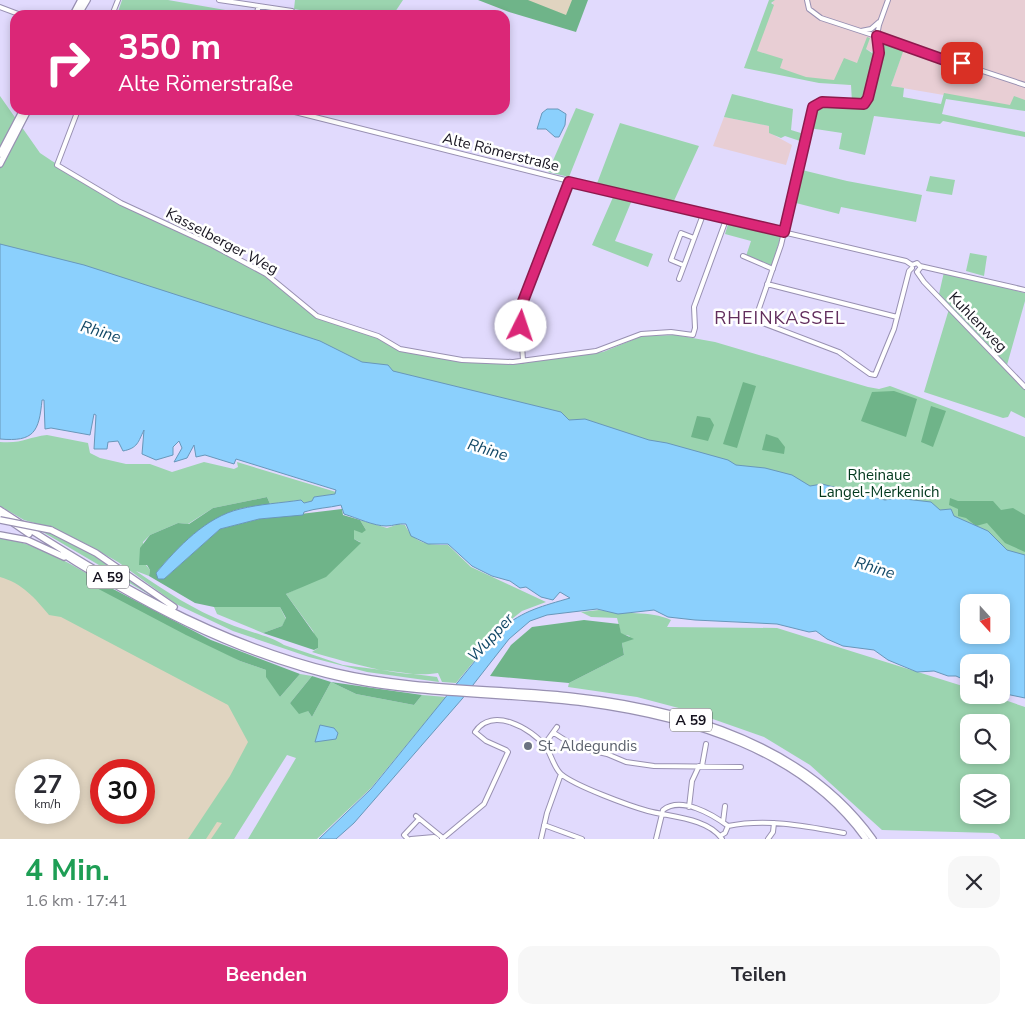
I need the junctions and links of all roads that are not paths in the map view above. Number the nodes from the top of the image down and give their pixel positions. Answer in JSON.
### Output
{"nodes":[{"id":1,"x":219,"y":0,"type":"edge"},
{"id":2,"x":807,"y":0,"type":"edge"},
{"id":3,"x":888,"y":0,"type":"edge"},
{"id":4,"x":260,"y":6,"type":"junction"},
{"id":5,"x":258,"y":10,"type":"edge"},
{"id":6,"x":286,"y":10,"type":"edge"},
{"id":7,"x":880,"y":21,"type":"junction"},
{"id":8,"x":859,"y":31,"type":"junction"},
{"id":9,"x":877,"y":36,"type":"junction"},
{"id":10,"x":1025,"y":85,"type":"edge"},
{"id":11,"x":20,"y":115,"type":"edge"},
{"id":12,"x":25,"y":115,"type":"edge"},
{"id":13,"x":76,"y":115,"type":"edge"},
{"id":14,"x":307,"y":115,"type":"edge"},
{"id":15,"x":0,"y":154,"type":"edge"},
{"id":16,"x":0,"y":164,"type":"edge"},
{"id":17,"x":569,"y":182,"type":"junction"},
{"id":18,"x":704,"y":212,"type":"junction"},
{"id":19,"x":727,"y":217,"type":"junction"},
{"id":20,"x":784,"y":232,"type":"junction"},
{"id":21,"x":694,"y":238,"type":"junction"},
{"id":22,"x":743,"y":256,"type":"dead end"},
{"id":23,"x":684,"y":265,"type":"junction"},
{"id":24,"x":912,"y":266,"type":"junction"},
{"id":25,"x":920,"y":266,"type":"junction"},
{"id":26,"x":773,"y":269,"type":"junction"},
{"id":27,"x":918,"y":272,"type":"junction"},
{"id":28,"x":679,"y":279,"type":"dead end"},
{"id":29,"x":767,"y":284,"type":"junction"},
{"id":30,"x":1025,"y":290,"type":"edge"},
{"id":31,"x":897,"y":317,"type":"junction"},
{"id":32,"x":523,"y":361,"type":"junction"},
{"id":33,"x":1025,"y":387,"type":"edge"},
{"id":34,"x":0,"y":510,"type":"edge"},
{"id":35,"x":0,"y":514,"type":"edge"},
{"id":36,"x":0,"y":520,"type":"edge"},
{"id":37,"x":0,"y":535,"type":"edge"},
{"id":38,"x":73,"y":561,"type":"junction"},
{"id":39,"x":222,"y":634,"type":"junction"},
{"id":40,"x":422,"y":688,"type":"junction"},
{"id":41,"x":494,"y":693,"type":"junction"},
{"id":42,"x":557,"y":727,"type":"dead end"},
{"id":43,"x":554,"y":733,"type":"junction"},
{"id":44,"x":706,"y":744,"type":"dead end"},
{"id":45,"x":544,"y":745,"type":"junction"},
{"id":46,"x":701,"y":766,"type":"junction"},
{"id":47,"x":741,"y":767,"type":"dead end"},
{"id":48,"x":561,"y":774,"type":"junction"},
{"id":49,"x":725,"y":806,"type":"dead end"},
{"id":50,"x":690,"y":807,"type":"junction"},
{"id":51,"x":661,"y":814,"type":"junction"},
{"id":52,"x":723,"y":822,"type":"junction"},
{"id":53,"x":774,"y":823,"type":"junction"},
{"id":54,"x":544,"y":825,"type":"junction"},
{"id":55,"x":728,"y":826,"type":"junction"},
{"id":56,"x":844,"y":833,"type":"dead end"},
{"id":57,"x":721,"y":837,"type":"edge"},
{"id":58,"x":444,"y":838,"type":"edge"},
{"id":59,"x":410,"y":839,"type":"edge"},
{"id":60,"x":437,"y":839,"type":"edge"},
{"id":61,"x":541,"y":839,"type":"edge"},
{"id":62,"x":582,"y":839,"type":"edge"},
{"id":63,"x":656,"y":839,"type":"edge"},
{"id":64,"x":768,"y":839,"type":"edge"},
{"id":65,"x":866,"y":839,"type":"edge"},
{"id":66,"x":873,"y":839,"type":"edge"}],
"edges":[{"from":1,"to":4,"type":"street"},
{"from":2,"to":8,"type":"street"},
{"from":3,"to":7,"type":"street"},
{"from":4,"to":5,"type":"street"},
{"from":4,"to":6,"type":"street"},
{"from":7,"to":8,"type":"street"},
{"from":7,"to":9,"type":"street"},
{"from":8,"to":9,"type":"street"},
{"from":9,"to":10,"type":"street"},
{"from":9,"to":20,"type":"street"},
{"from":11,"to":15,"type":"highway"},
{"from":12,"to":16,"type":"highway"},
{"from":13,"to":32,"type":"street","name":"Kasselberger Weg"},
{"from":14,"to":17,"type":"street","name":"Alte Römerstraße"},
{"from":17,"to":18,"type":"street","name":"Alte Römerstraße"},
{"from":17,"to":32,"type":"street"},
{"from":18,"to":19,"type":"street","name":"Alte Römerstraße"},
{"from":18,"to":21,"type":"street"},
{"from":19,"to":20,"type":"street","name":"Alte Römerstraße"},
{"from":19,"to":32,"type":"street","name":"Kasselberger Weg"},
{"from":20,"to":24,"type":"street","name":"Alte Römerstraße"},
{"from":20,"to":26,"type":"street"},
{"from":21,"to":23,"type":"street"},
{"from":21,"to":23,"type":"street"},
{"from":22,"to":26,"type":"street"},
{"from":23,"to":28,"type":"street"},
{"from":24,"to":25,"type":"street","name":"Alte Römerstraße"},
{"from":24,"to":27,"type":"street","name":"Alte Römerstraße"},
{"from":24,"to":31,"type":"street"},
{"from":25,"to":27,"type":"street"},
{"from":25,"to":30,"type":"street","name":"Alte Römerstraße"},
{"from":26,"to":29,"type":"street"},
{"from":27,"to":33,"type":"street","name":"Kuhlenweg"},
{"from":29,"to":31,"type":"street"},
{"from":29,"to":31,"type":"street"},
{"from":34,"to":39,"type":"highway","number":"A 59"},
{"from":35,"to":38,"type":"highway","number":"A 59"},
{"from":36,"to":39,"type":"highway","bridge":true},
{"from":37,"to":38,"type":"highway","number":"A 59"},
{"from":38,"to":40,"type":"highway","number":"A 59"},
{"from":39,"to":40,"type":"highway","number":"A 59"},
{"from":40,"to":41,"type":"highway","number":"A 59"},
{"from":41,"to":65,"type":"highway","number":"A 59"},
{"from":41,"to":66,"type":"highway","number":"A 59"},
{"from":42,"to":43,"type":"street"},
{"from":43,"to":45,"type":"street"},
{"from":43,"to":46,"type":"street"},
{"from":44,"to":46,"type":"street"},
{"from":45,"to":48,"type":"street"},
{"from":45,"to":58,"type":"street"},
{"from":46,"to":47,"type":"street"},
{"from":46,"to":50,"type":"street"},
{"from":48,"to":51,"type":"street"},
{"from":48,"to":54,"type":"street"},
{"from":49,"to":52,"type":"street"},
{"from":50,"to":51,"type":"street"},
{"from":50,"to":52,"type":"street"},
{"from":51,"to":57,"type":"street"},
{"from":51,"to":63,"type":"street"},
{"from":52,"to":55,"type":"street"},
{"from":53,"to":55,"type":"street"},
{"from":53,"to":56,"type":"street"},
{"from":53,"to":64,"type":"street"},
{"from":54,"to":61,"type":"street"},
{"from":54,"to":62,"type":"street"},
{"from":55,"to":57,"type":"street"},
{"from":58,"to":59,"type":"street"},
{"from":59,"to":60,"type":"street"}]}
